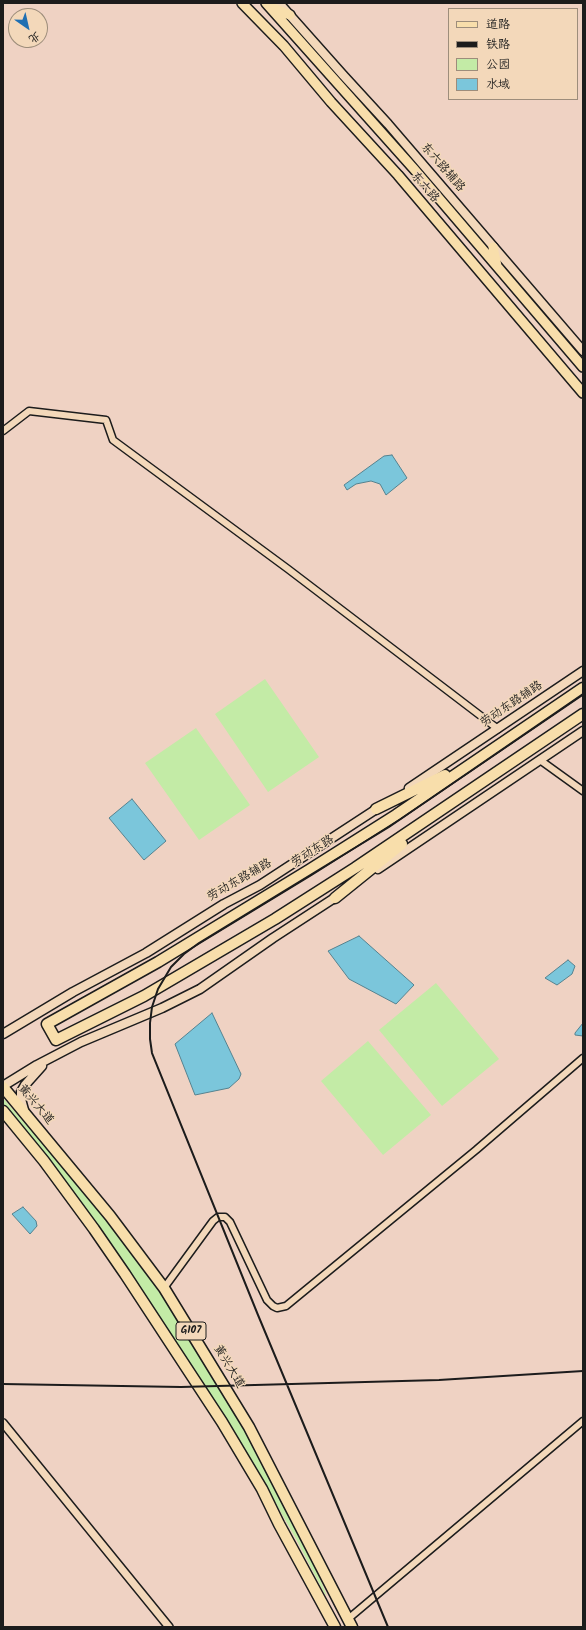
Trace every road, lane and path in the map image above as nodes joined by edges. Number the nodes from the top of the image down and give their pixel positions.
1 (242, 3) edge
2 (280, 3) edge
3 (267, 5) edge
4 (290, 15) junction
5 (493, 247) junction
6 (497, 267) junction
7 (583, 351) edge
8 (583, 367) edge
9 (583, 393) edge
10 (3, 431) edge
11 (583, 671) edge
12 (583, 688) edge
13 (583, 714) edge
14 (498, 729) junction
15 (523, 730) junction
16 (583, 731) edge
17 (540, 760) junction
18 (483, 782) junction
19 (583, 791) edge
20 (376, 809) junction
21 (335, 898) junction
22 (55, 1003) junction
23 (3, 1029) edge
24 (3, 1034) edge
25 (59, 1053) junction
26 (583, 1058) edge
27 (3, 1086) edge
28 (3, 1111) edge
29 (25, 1113) junction
30 (164, 1288) junction
31 (583, 1421) edge
32 (3, 1423) edge
33 (350, 1623) edge
34 (169, 1627) edge
35 (335, 1627) edge

1 - 9 main road, 东六路
2 - 4 main road, 东六路辅路
3 - 4 main road
3 - 6 main road, 东六路
4 - 5 main road, 东六路辅路
5 - 6 main road
5 - 7 main road, 东六路辅路
6 - 8 main road, 东六路
10 - 14 street
11 - 14 main road, 劳动东路辅路
12 - 15 highway, 劳动东路
13 - 18 highway
14 - 20 main road, 劳动东路辅路
15 - 18 highway, 劳动东路
15 - 20 highway
16 - 17 main road
17 - 19 street
17 - 21 main road
18 - 21 highway
20 - 22 main road, 劳动东路辅路
21 - 25 main road
22 - 23 main road
22 - 24 main road, 劳动东路辅路
25 - 27 main road
25 - 29 main road
26 - 30 street
27 - 29 highway, 黄兴大道 / G107
28 - 35 highway, G107
29 - 30 highway, 黄兴大道 / G107
30 - 33 highway, 黄兴大道 / G107
31 - 33 street
32 - 34 street

